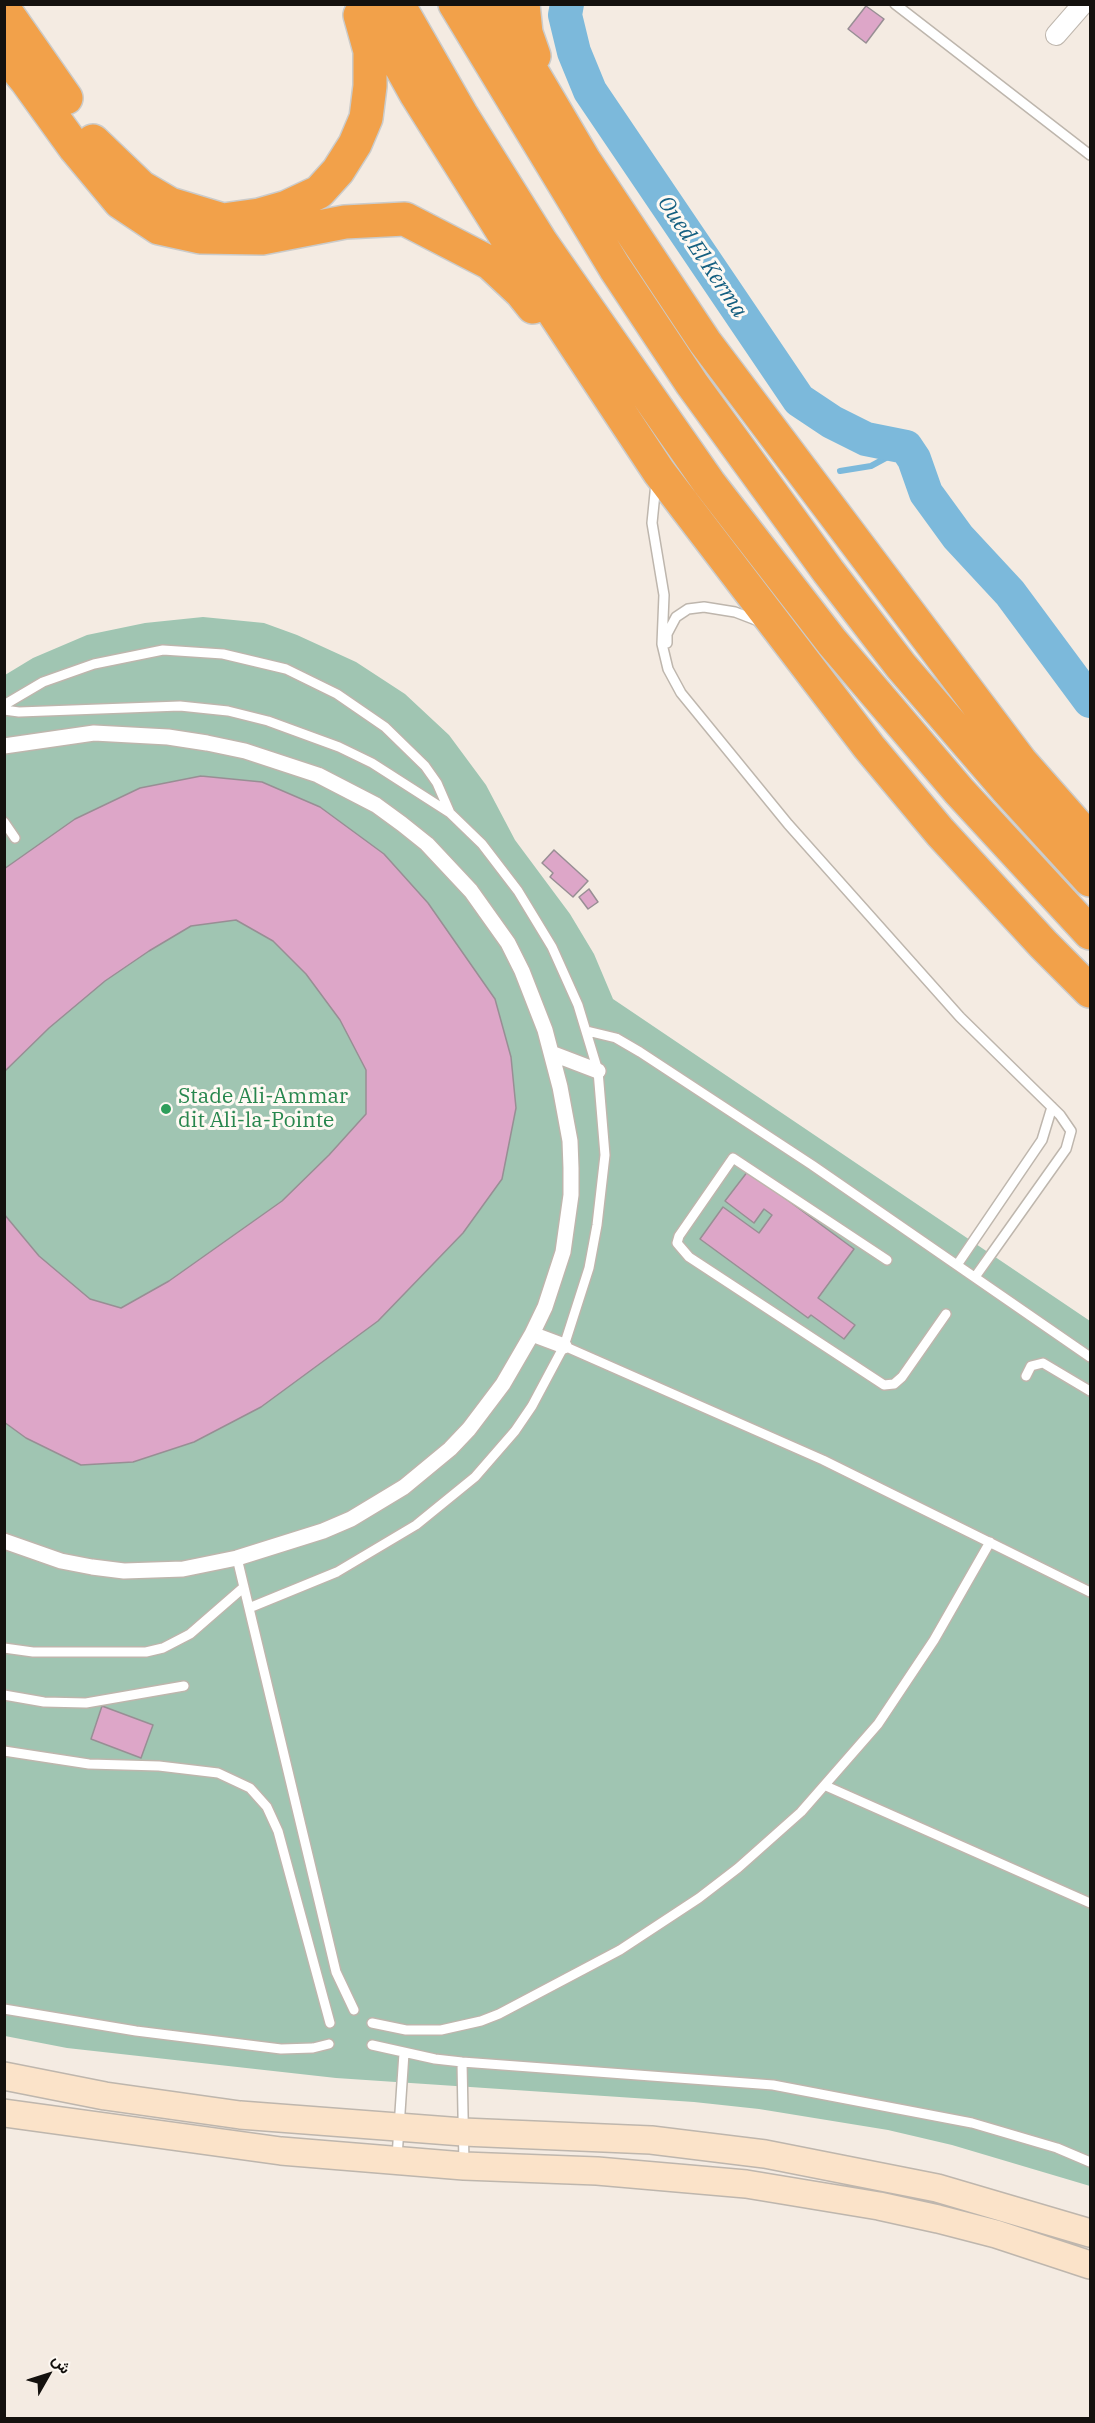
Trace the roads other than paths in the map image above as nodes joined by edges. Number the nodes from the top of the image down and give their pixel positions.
1 (356, 4) edge
2 (366, 4) edge
3 (398, 4) edge
4 (455, 4) edge
5 (492, 4) edge
6 (523, 4) edge
7 (895, 4) edge
8 (1083, 4) edge
9 (4, 9) edge
10 (1056, 35) dead end
11 (4, 54) edge
12 (1090, 155) edge
13 (584, 160) junction
14 (659, 472) junction
15 (780, 630) junction
16 (668, 669) junction
17 (4, 707) edge
18 (4, 746) edge
19 (450, 813) junction
20 (4, 822) edge
21 (15, 838) dead end
22 (1090, 840) edge
23 (1090, 880) edge
24 (1090, 933) edge
25 (1090, 991) edge
26 (587, 1031) junction
27 (551, 1053) junction
28 (598, 1071) junction
29 (1052, 1107) junction
30 (887, 1260) dead end
31 (957, 1264) junction
32 (975, 1277) junction
33 (946, 1314) dead end
34 (532, 1334) junction
35 (564, 1346) junction
36 (1090, 1357) edge
37 (1026, 1376) dead end
38 (1090, 1391) edge
39 (4, 1541) edge
40 (990, 1542) junction
41 (237, 1558) junction
42 (244, 1587) junction
43 (1090, 1592) edge
44 (249, 1608) junction
45 (4, 1648) edge
46 (184, 1686) dead end
47 (4, 1695) edge
48 (4, 1751) edge
49 (826, 1786) junction
50 (1090, 1903) edge
51 (4, 2009) edge
52 (354, 2010) dead end
53 (330, 2023) dead end
54 (372, 2023) dead end
55 (329, 2044) dead end
56 (372, 2045) dead end
57 (404, 2053) junction
58 (462, 2062) junction
59 (4, 2076) edge
60 (4, 2113) edge
61 (398, 2128) junction
62 (463, 2132) junction
63 (396, 2160) junction
64 (1090, 2162) edge
65 (464, 2166) junction
66 (1090, 2233) edge
67 (1090, 2265) edge

1 - 9 highway
2 - 14 highway
3 - 24 highway
4 - 23 highway
5 - 13 highway
6 - 13 highway
7 - 12 lane
8 - 10 street
11 - 14 highway
13 - 22 highway
14 - 15 highway
14 - 16 lane
15 - 16 lane
15 - 25 highway
16 - 29 lane
17 - 19 lane
17 - 19 lane
18 - 27 street
19 - 26 lane
20 - 21 lane
26 - 28 lane
26 - 31 lane
27 - 28 street
27 - 34 street
28 - 35 lane
29 - 31 lane
29 - 32 lane
30 - 33 lane
31 - 32 lane
32 - 36 lane
34 - 35 street
34 - 41 street
35 - 40 lane
35 - 44 lane
37 - 38 lane
39 - 41 street
40 - 43 lane
40 - 49 lane
41 - 42 lane
42 - 44 lane
42 - 45 lane
44 - 52 lane
46 - 47 lane
48 - 53 lane
49 - 50 lane
49 - 54 lane
51 - 55 lane
56 - 57 lane
57 - 58 lane
57 - 61 lane
58 - 62 lane
58 - 64 lane
59 - 61 main road
60 - 63 main road
61 - 62 main road
61 - 63 lane
62 - 65 lane
62 - 66 main road
63 - 65 main road
65 - 67 main road

